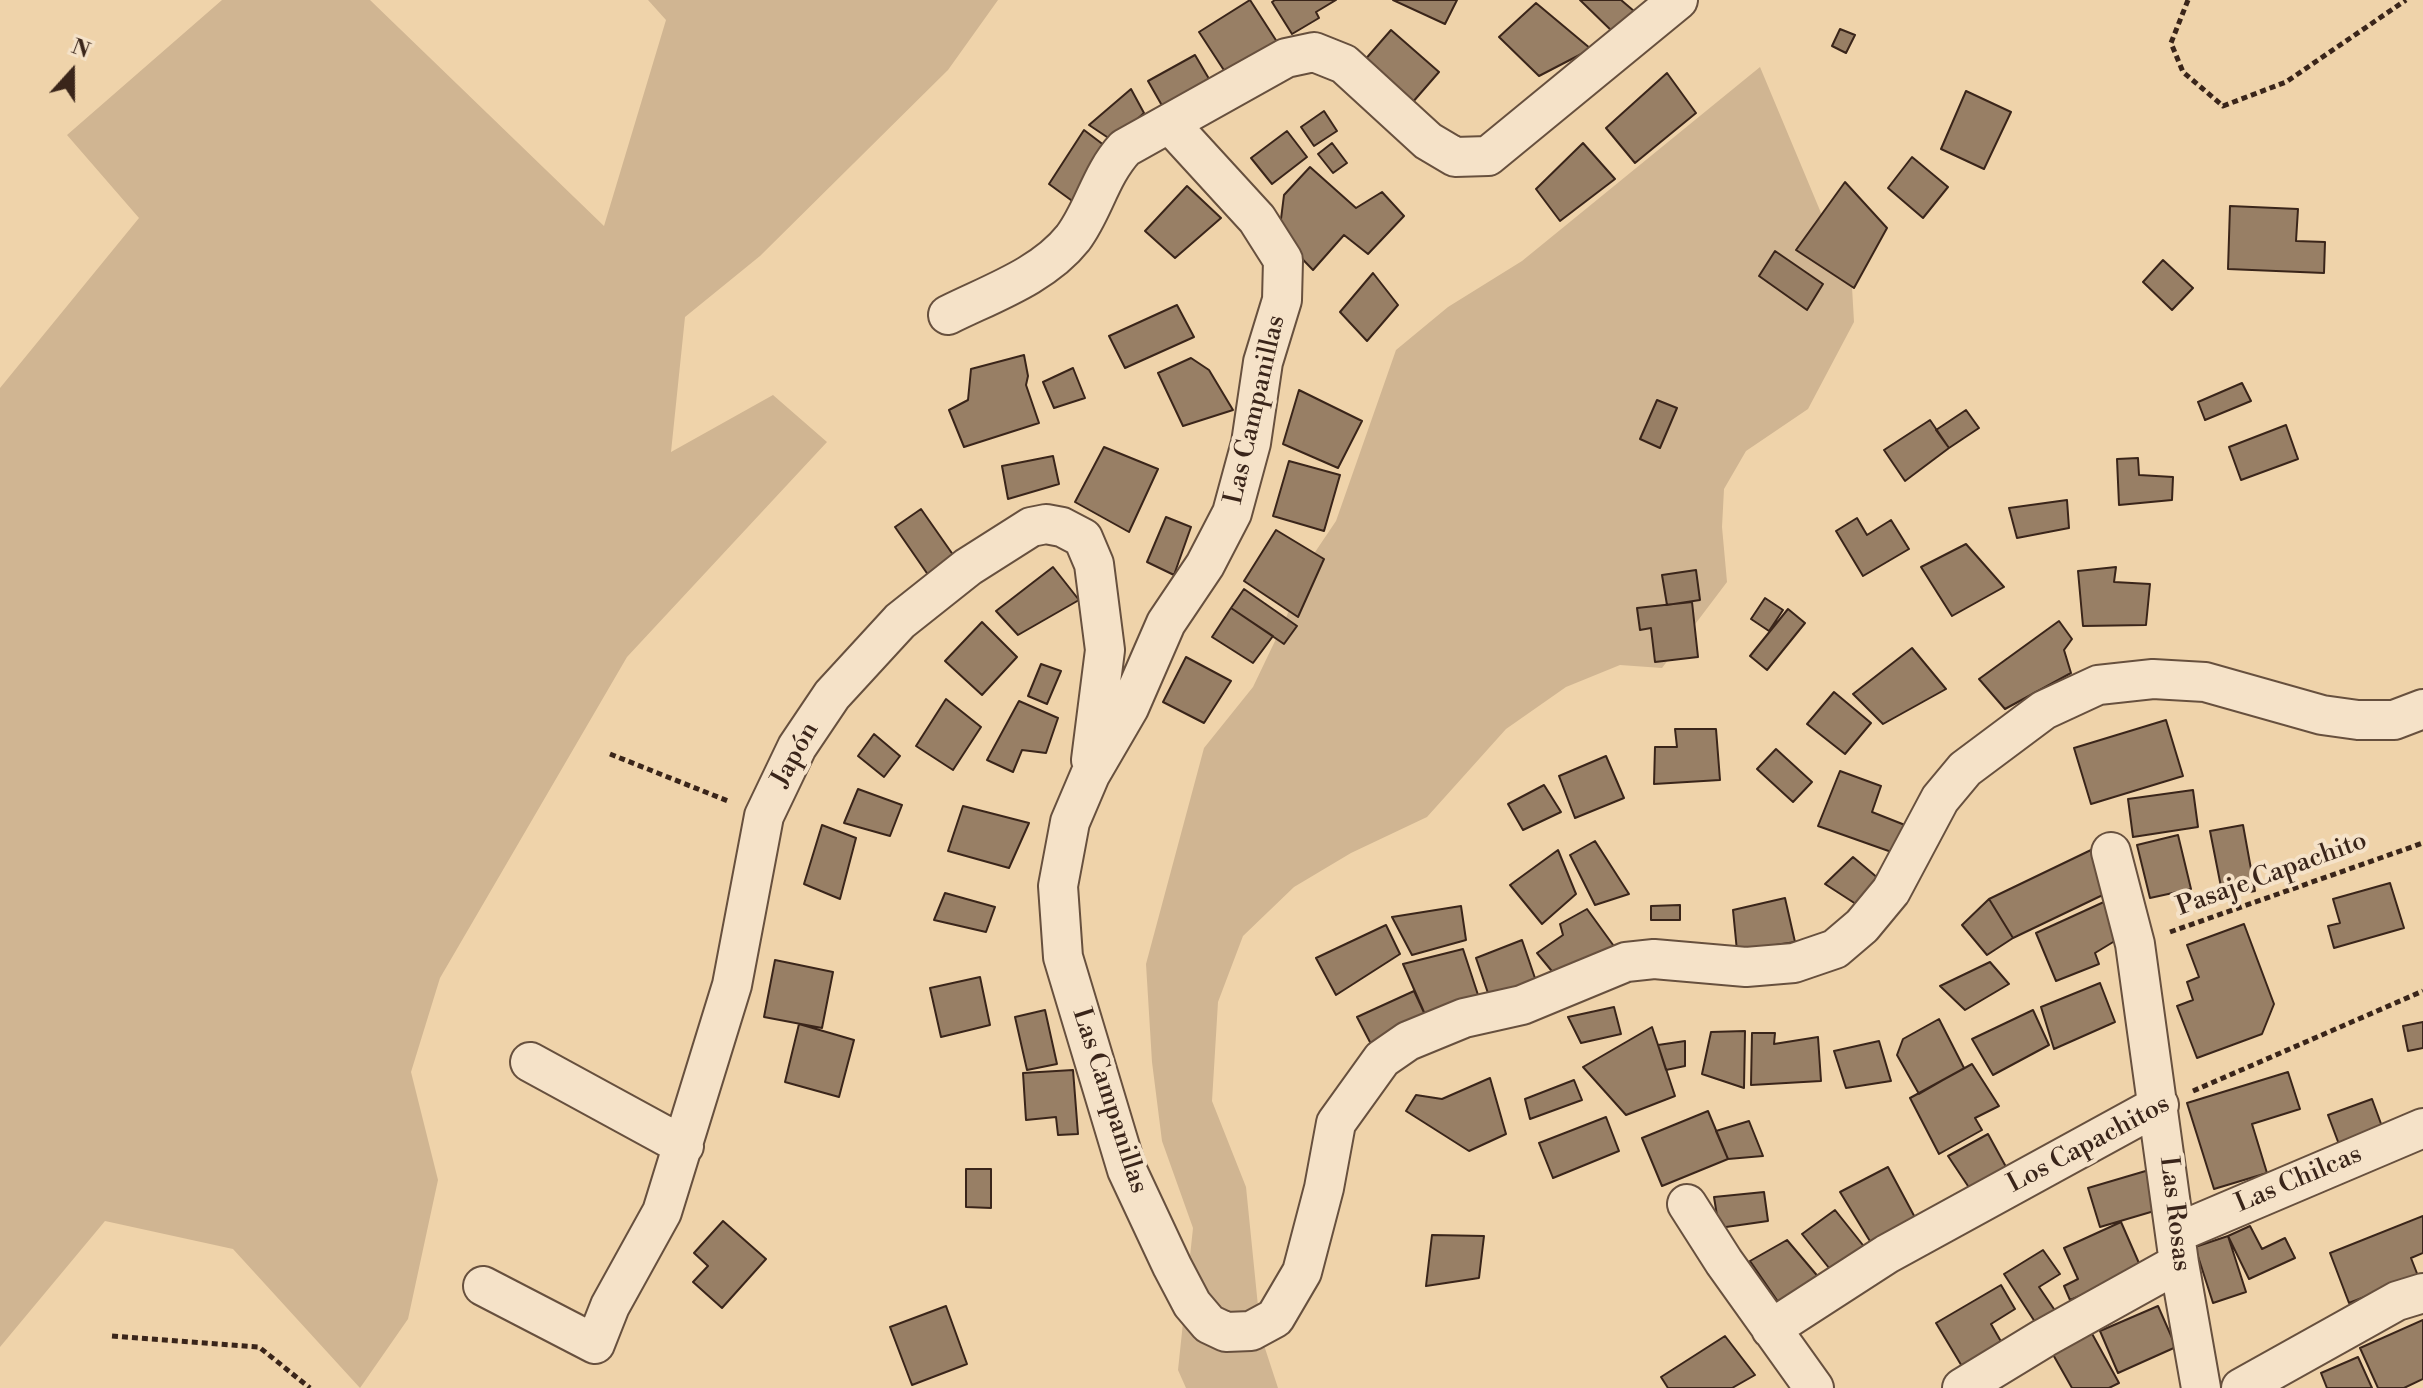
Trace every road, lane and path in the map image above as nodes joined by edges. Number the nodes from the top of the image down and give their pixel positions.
1 (1678, 0) edge
2 (2188, 0) edge
3 (2406, 0) edge
4 (1170, 124) junction
5 (948, 315) dead end
6 (2423, 709) edge
7 (610, 754) dead end
8 (1090, 775) junction
9 (764, 816) junction
10 (2423, 843) edge
11 (2111, 852) dead end
12 (2135, 944) junction
13 (2423, 991) edge
14 (530, 1062) dead end
15 (2159, 1105) junction
16 (2423, 1128) edge
17 (684, 1146) junction
18 (1687, 1204) dead end
19 (2178, 1248) junction
20 (483, 1286) dead end
21 (2423, 1293) edge
22 (1771, 1329) junction
23 (112, 1336) dead end
24 (310, 1388) edge
25 (1814, 1388) edge
26 (1962, 1388) edge
27 (2201, 1388) edge
28 (2241, 1388) edge

1 - 4 street
2 - 3 path
4 - 5 street
4 - 8 street, Las Campanillas
6 - 8 street, Las Campanillas
7 - 9 path
8 - 9 street, Japón
9 - 17 street, Japón
10 - 12 path, Pasaje Capachito
11 - 12 street, Las Rosas
12 - 15 street, Las Rosas
13 - 15 path, Los Capachitos
14 - 17 street
15 - 19 street, Las Rosas
15 - 22 street, Los Capachitos
16 - 19 street, Las Chilcas
17 - 20 street, Japón
18 - 22 street
19 - 26 street, Las Chilcas
19 - 27 street, Las Rosas
21 - 28 street
22 - 25 street
23 - 24 path

